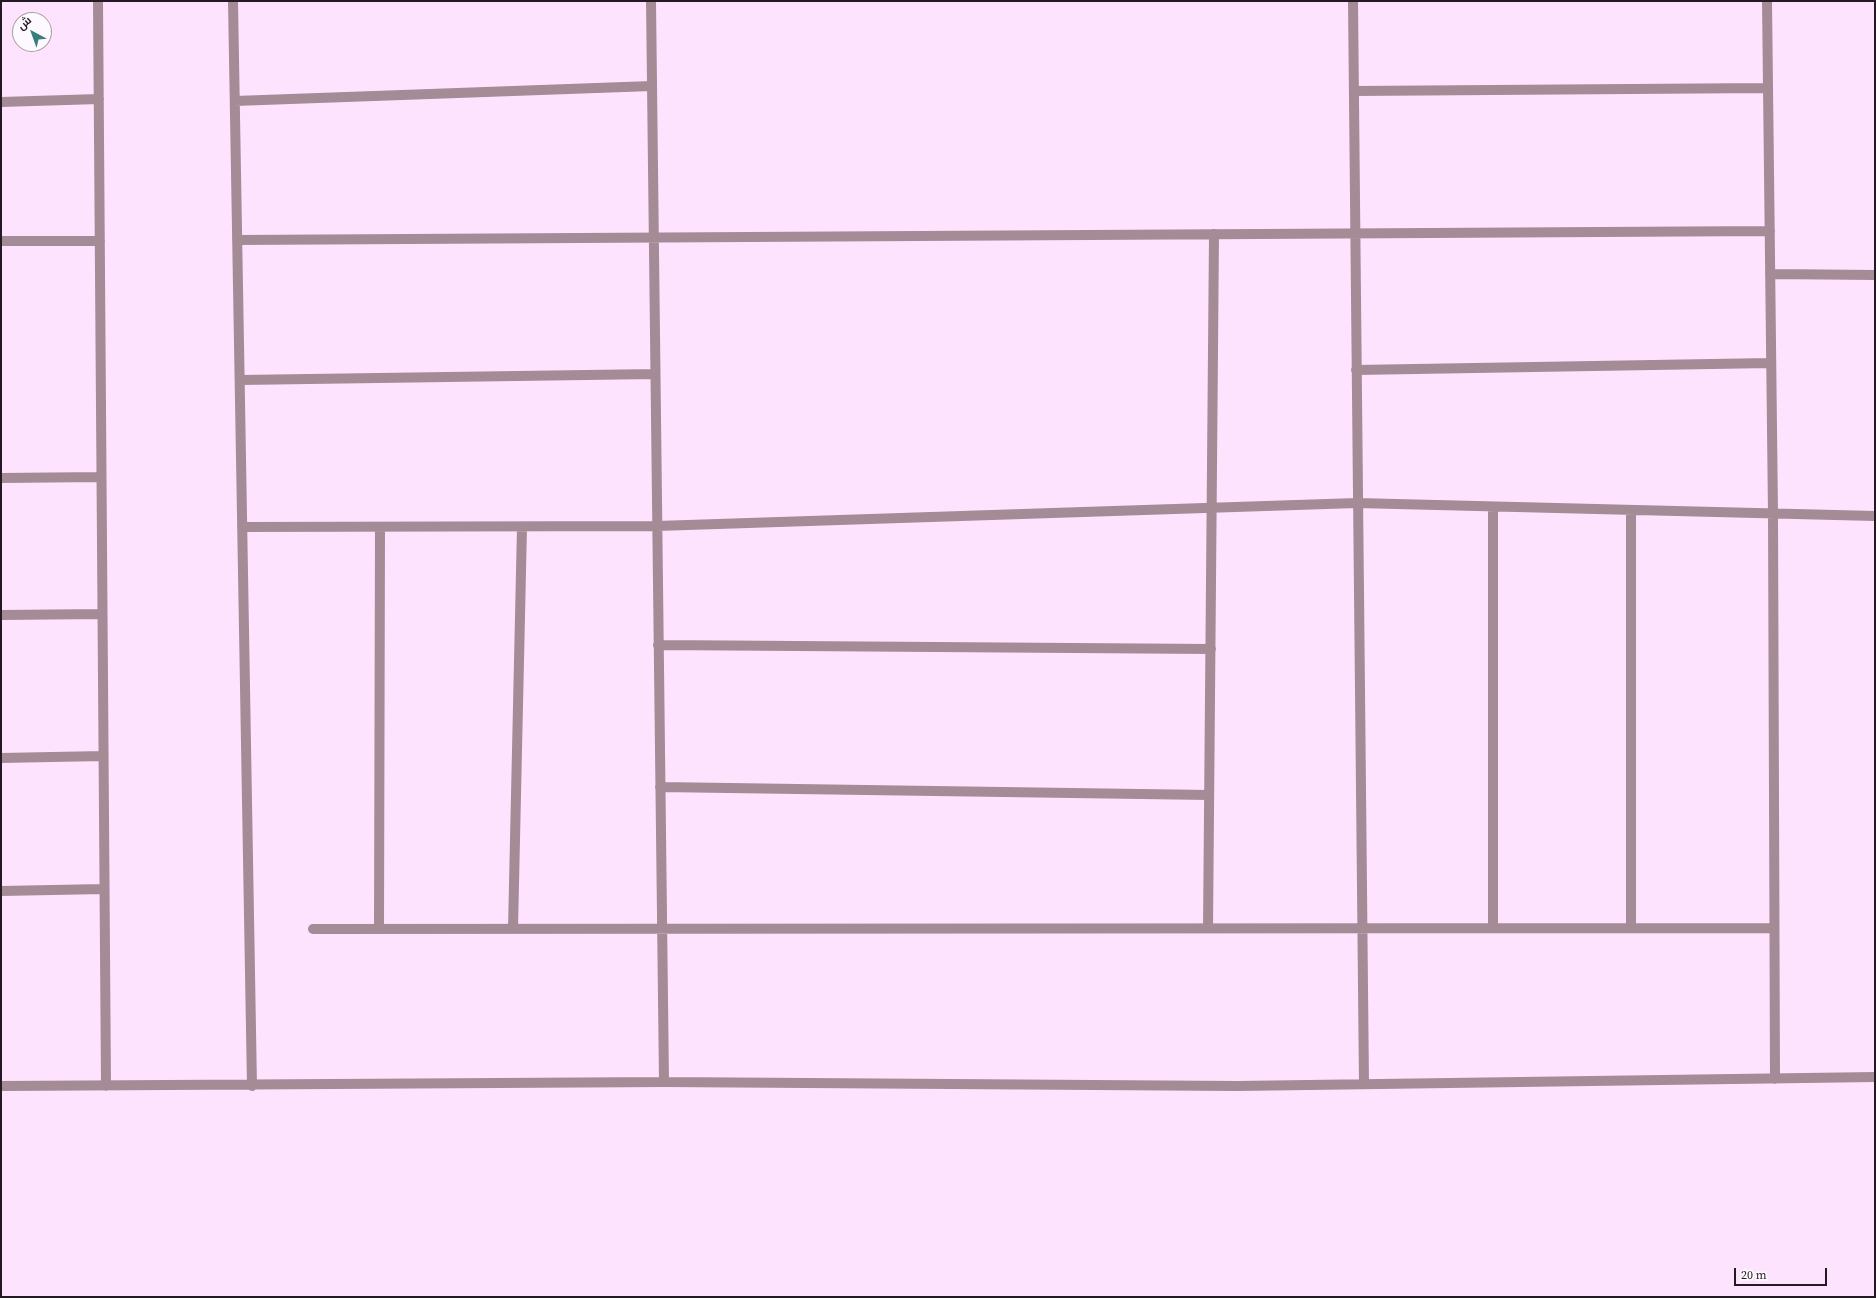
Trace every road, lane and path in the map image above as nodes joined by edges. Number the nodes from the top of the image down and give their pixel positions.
1 (98, 1) edge
2 (233, 1) edge
3 (651, 1) edge
4 (1353, 1) edge
5 (1767, 1) edge
6 (652, 86) junction
7 (1768, 88) junction
8 (1354, 91) junction
9 (99, 99) junction
10 (235, 101) junction
11 (1, 102) edge
12 (1770, 231) junction
13 (1214, 234) junction
14 (1355, 234) junction
15 (654, 238) junction
16 (100, 240) junction
17 (237, 240) junction
18 (1, 242) edge
19 (1770, 274) junction
20 (1875, 274) edge
21 (1771, 363) junction
22 (1356, 370) junction
23 (655, 374) junction
24 (240, 380) junction
25 (101, 477) junction
26 (1, 478) edge
27 (1357, 503) junction
28 (1493, 507) junction
29 (1211, 508) junction
30 (1631, 510) junction
31 (1773, 514) junction
32 (1875, 516) edge
33 (657, 526) junction
34 (380, 527) junction
35 (522, 527) junction
36 (242, 528) junction
37 (102, 614) junction
38 (1, 615) edge
39 (658, 645) junction
40 (1211, 649) junction
41 (104, 756) junction
42 (1, 758) edge
43 (660, 787) junction
44 (1209, 795) junction
45 (104, 889) junction
46 (1, 891) edge
47 (662, 928) junction
48 (1208, 928) junction
49 (1363, 928) junction
50 (1493, 928) junction
51 (1631, 928) junction
52 (1774, 928) junction
53 (379, 929) junction
54 (513, 929) junction
55 (313, 930) dead end
56 (1875, 1077) edge
57 (1775, 1079) junction
58 (664, 1082) junction
59 (1364, 1084) junction
60 (1, 1086) edge
61 (106, 1086) junction
62 (252, 1086) junction

1 - 9 street
2 - 10 street
3 - 6 street
4 - 8 street
5 - 7 street
6 - 10 street
6 - 15 street
7 - 8 street
7 - 12 street
8 - 14 street
9 - 11 street
9 - 16 street
10 - 17 street
12 - 14 street
12 - 19 street
13 - 14 street
13 - 15 street
13 - 29 street
14 - 22 street
15 - 17 street
15 - 23 street
16 - 18 street
16 - 25 street
17 - 24 street
19 - 20 street
19 - 21 street
21 - 22 street
21 - 31 street
22 - 27 street
23 - 24 street
23 - 33 street
24 - 36 street
25 - 26 street
25 - 37 street
27 - 28 street
27 - 29 street
27 - 49 street
28 - 30 street
28 - 50 street
29 - 33 street
29 - 40 street
30 - 31 street
30 - 51 street
31 - 32 street
31 - 52 street
33 - 35 street
33 - 39 street
34 - 35 street
34 - 36 street
34 - 53 street
35 - 54 street
36 - 62 street
37 - 38 street
37 - 41 street
39 - 40 street
39 - 43 street
40 - 44 street
41 - 42 street
41 - 45 street
43 - 44 street
43 - 47 street
44 - 48 street
45 - 46 street
45 - 61 street
47 - 48 street
47 - 54 street
47 - 58 street
48 - 49 street
49 - 50 street
49 - 59 street
50 - 51 street
51 - 52 street
52 - 57 street
53 - 54 street
53 - 55 street
56 - 57 street
57 - 59 street
58 - 59 street
58 - 62 street
60 - 61 street
61 - 62 street

